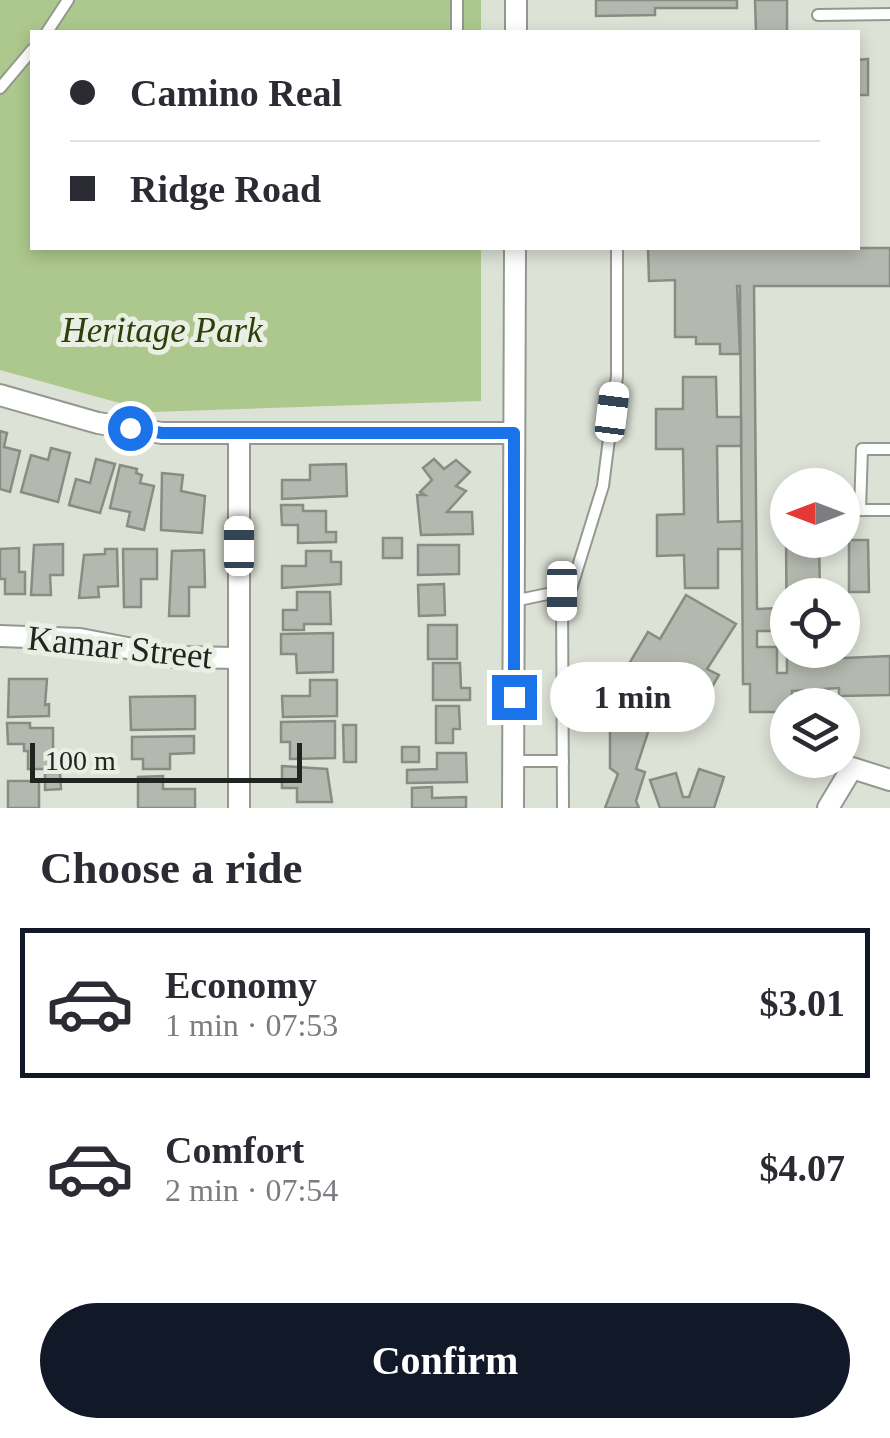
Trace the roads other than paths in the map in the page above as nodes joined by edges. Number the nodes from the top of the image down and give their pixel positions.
1 (68, 0) edge
2 (457, 0) edge
3 (516, 0) edge
4 (890, 14) edge
5 (818, 16) dead end
6 (48, 30) edge
7 (457, 30) edge
8 (516, 30) edge
9 (30, 52) edge
10 (0, 88) edge
11 (515, 250) edge
12 (618, 250) edge
13 (0, 395) edge
14 (514, 433) junction
15 (238, 434) junction
16 (890, 449) edge
17 (890, 510) edge
18 (562, 591) junction
19 (514, 601) junction
20 (0, 636) edge
21 (240, 658) junction
22 (513, 761) junction
23 (563, 761) junction
24 (890, 780) edge
25 (239, 808) edge
26 (513, 808) edge
27 (563, 808) edge
28 (828, 808) edge

1 - 6 lane
2 - 7 lane
3 - 8 street
4 - 5 lane
9 - 10 lane
11 - 14 street
12 - 18 lane
13 - 15 street
14 - 15 street
14 - 19 street
15 - 21 street
16 - 17 lane
18 - 19 lane
18 - 23 lane
19 - 22 street
20 - 21 street, Kamar Street
21 - 25 street
22 - 23 lane
22 - 26 street
23 - 27 lane
24 - 28 street

